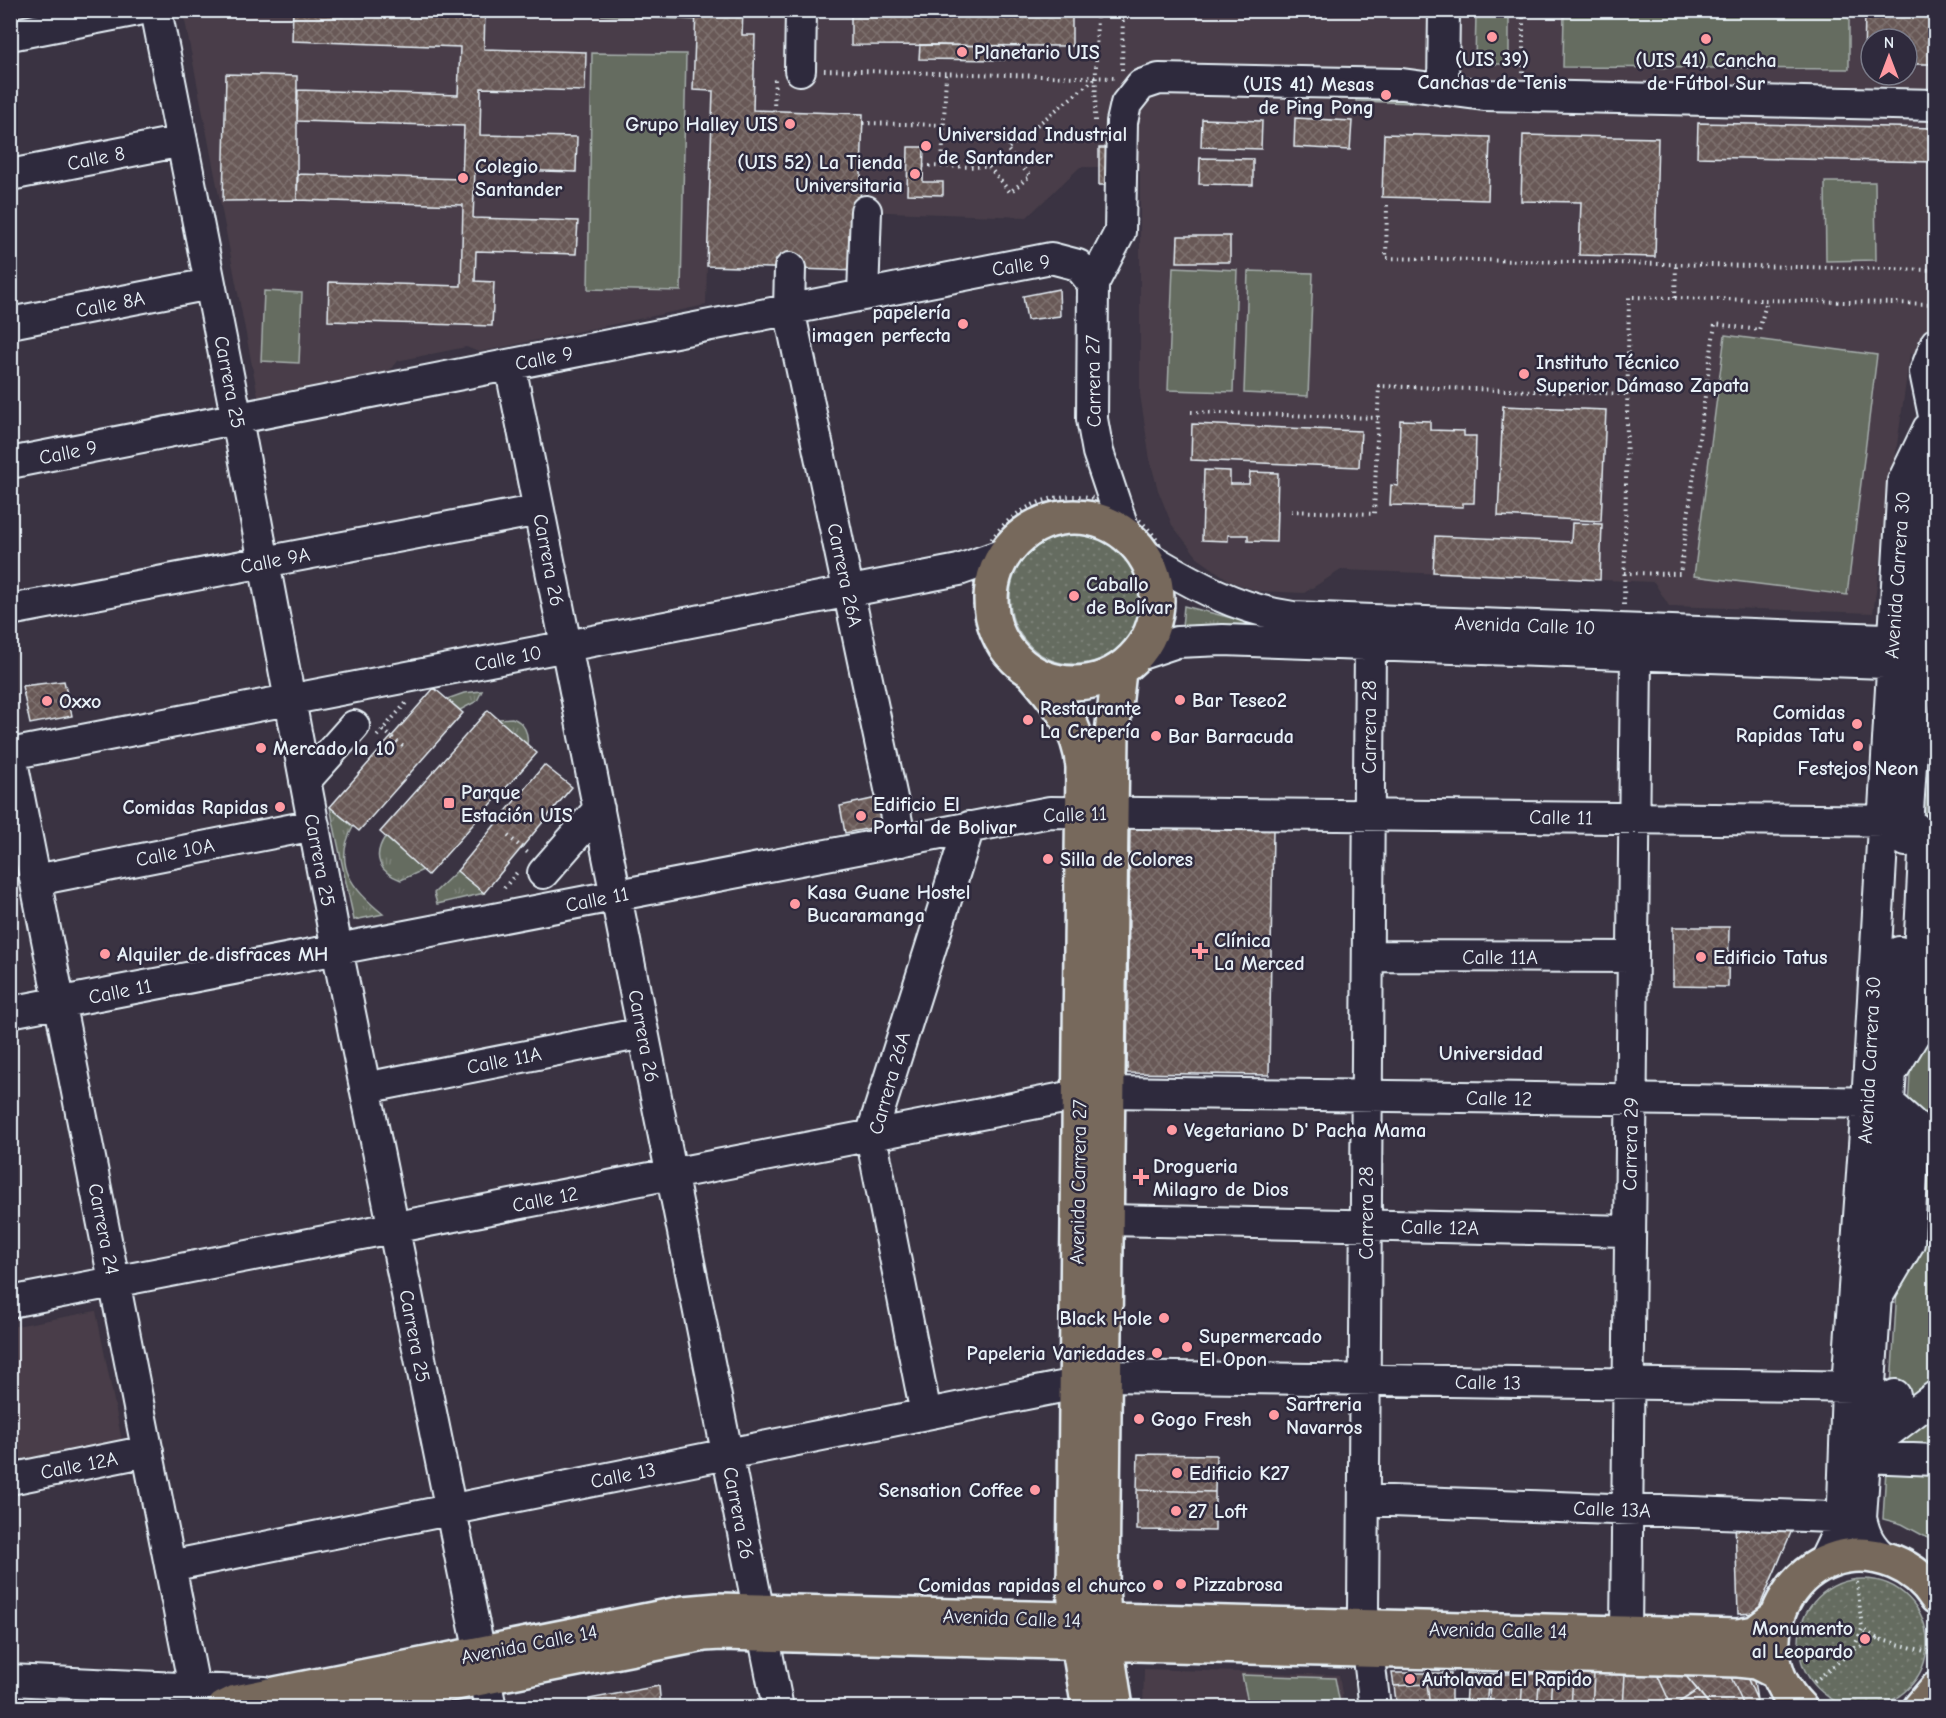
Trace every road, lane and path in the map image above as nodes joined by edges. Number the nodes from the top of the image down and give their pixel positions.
1 (138, 10) edge
2 (156, 10) edge
3 (801, 10) edge
4 (1444, 10) edge
5 (1524, 10) edge
6 (10, 35) edge
7 (800, 70) junction
8 (945, 74) junction
9 (1096, 78) junction
10 (1523, 78) dead end
11 (1159, 79) junction
12 (1443, 90) junction
13 (1935, 105) edge
14 (774, 111) dead end
15 (863, 123) dead end
16 (944, 125) junction
17 (182, 141) junction
18 (923, 166) dead end
19 (942, 166) junction
20 (10, 175) edge
21 (1388, 205) dead end
22 (866, 212) dead end
23 (1676, 265) junction
24 (790, 268) dead end
25 (1935, 270) edge
26 (1085, 274) junction
27 (210, 284) junction
28 (863, 295) junction
29 (1675, 298) junction
30 (1767, 300) junction
31 (1935, 304) edge
32 (789, 309) junction
33 (10, 323) edge
34 (1935, 343) edge
35 (497, 368) junction
36 (1627, 394) junction
37 (1191, 412) dead end
38 (1935, 415) edge
39 (1378, 418) junction
40 (237, 420) junction
41 (10, 463) edge
42 (1923, 483) edge
43 (539, 510) junction
44 (1290, 511) dead end
45 (1931, 526) edge
46 (1139, 541) junction
47 (992, 558) junction
48 (264, 562) junction
49 (1624, 573) junction
50 (848, 592) junction
51 (1929, 592) edge
52 (10, 610) edge
53 (1624, 613) dead end
54 (1370, 645) junction
55 (566, 647) junction
56 (1911, 653) edge
57 (1635, 655) junction
58 (1134, 665) junction
59 (1041, 683) junction
60 (290, 700) junction
61 (369, 728) joint
62 (406, 749) dead end
63 (11, 753) edge
64 (305, 781) junction
65 (598, 809) junction
66 (1097, 812) junction
67 (1369, 815) junction
68 (1634, 818) junction
69 (1895, 820) junction
70 (314, 825) junction
71 (969, 827) junction
72 (508, 836) dead end
73 (901, 840) junction
74 (25, 864) edge
75 (537, 864) joint
76 (616, 895) junction
77 (337, 948) junction
78 (1368, 956) junction
79 (1633, 957) junction
80 (60, 1002) junction
81 (10, 1012) edge
82 (643, 1033) junction
83 (365, 1088) junction
84 (1094, 1094) junction
85 (1367, 1096) junction
86 (1631, 1099) junction
87 (1878, 1103) junction
88 (871, 1136) junction
89 (671, 1174) junction
90 (1107, 1220) junction
91 (1366, 1226) junction
92 (393, 1228) junction
93 (1630, 1232) junction
94 (114, 1282) junction
95 (10, 1302) edge
96 (1090, 1380) junction
97 (1365, 1380) junction
98 (1628, 1384) junction
99 (1871, 1390) junction
100 (1935, 1396) edge
101 (926, 1414) junction
102 (148, 1451) junction
103 (1866, 1453) junction
104 (728, 1454) junction
105 (1935, 1460) edge
106 (10, 1479) edge
107 (1364, 1500) junction
108 (450, 1510) junction
109 (1627, 1510) junction
110 (1851, 1518) junction
111 (1869, 1557) junction
112 (1823, 1563) junction
113 (170, 1566) junction
114 (1935, 1597) edge
115 (1776, 1617) junction
116 (761, 1622) junction
117 (1862, 1629) junction
118 (1091, 1631) junction
119 (1626, 1633) junction
120 (1366, 1639) junction
121 (1878, 1639) junction
122 (1852, 1650) junction
123 (1935, 1654) edge
124 (1776, 1672) junction
125 (485, 1679) edge
126 (10, 1680) edge
127 (1935, 1689) edge
128 (196, 1698) edge
129 (252, 1700) edge
130 (1796, 1704) edge
131 (330, 1707) edge
132 (777, 1707) edge
133 (1089, 1707) edge
134 (1116, 1707) edge
135 (1375, 1707) edge
136 (1920, 1707) edge

1 - 6 street
2 - 17 street, Carrera 25
3 - 7 street
4 - 12 street
5 - 10 path
7 - 8 path
7 - 14 path
8 - 9 path
8 - 16 path
9 - 11 path
9 - 19 path
11 - 12 street
11 - 26 street
12 - 13 street
15 - 16 path
16 - 19 path
17 - 20 street, Calle 8
17 - 27 street, Carrera 25
18 - 19 path
21 - 23 path
22 - 28 street
23 - 25 path
23 - 29 path
24 - 32 street, Carrera 26A
26 - 28 street, Calle 9
26 - 46 street, Carrera 27
27 - 33 street, Calle 8A
27 - 40 street, Carrera 25
28 - 32 street, Calle 9
29 - 30 path
29 - 36 path
30 - 31 path
30 - 49 path
32 - 35 street, Calle 9
32 - 50 street, Carrera 26A
34 - 38 street, Avenida Carrera 30
35 - 40 street, Calle 9
35 - 43 street, Carrera 26
36 - 39 path
36 - 49 path
37 - 39 path
38 - 42 street, Avenida Carrera 30
39 - 44 path
40 - 41 street, Calle 9
40 - 48 street, Carrera 25
42 - 45 street, Avenida Carrera 30
42 - 56 street, Avenida Carrera 30
43 - 48 street, Calle 9A
43 - 55 street, Carrera 26
45 - 51 street, Avenida Carrera 30
46 - 46 path
46 - 47 main road
46 - 47 path
46 - 56 street, Avenida Calle 10
46 - 58 main road
46 - 58 path
47 - 50 street, Calle 10
47 - 59 main road
47 - 59 path
48 - 52 street, Calle 9A
48 - 60 street, Carrera 25
49 - 53 path
50 - 55 street, Calle 10
50 - 73 street, Carrera 26A
51 - 56 street, Avenida Carrera 30
54 - 57 street, Avenida Calle 10
54 - 58 street, Avenida Calle 10
54 - 67 street, Carrera 28
55 - 60 street, Calle 10
55 - 65 street, Carrera 26
56 - 57 street, Avenida Calle 10
56 - 69 street, Avenida Carrera 30
56 - 69 street, Avenida Carrera 30
57 - 68 street, Carrera 29
58 - 58 path
58 - 59 main road
58 - 59 path
58 - 66 main road, Avenida Carrera 27
59 - 66 main road, Avenida Carrera 27
60 - 63 street, Calle 10
60 - 64 street, Carrera 25
61 - 62 path
61 - 64 street
63 - 74 street, Carrera 24
64 - 70 street, Carrera 25
65 - 75 street
65 - 76 street, Carrera 26
66 - 67 street, Calle 11
66 - 71 street, Calle 11
66 - 84 main road, Avenida Carrera 27
67 - 68 street, Calle 11
67 - 78 street, Carrera 28
68 - 69 street, Calle 11
68 - 79 street, Carrera 29
69 - 87 street, Avenida Carrera 30
69 - 87 street, Avenida Carrera 30
70 - 74 street, Calle 10A
70 - 77 street, Carrera 25
71 - 73 street, Calle 11
71 - 88 street, Carrera 26A
72 - 75 path
73 - 76 street, Calle 11
74 - 80 street, Carrera 24
76 - 77 street, Calle 11
76 - 82 street, Carrera 26
77 - 80 street, Calle 11
77 - 83 street, Carrera 25
78 - 79 street, Calle 11A
78 - 85 street, Carrera 28
79 - 86 street, Carrera 29
80 - 81 street, Calle 11
80 - 94 street, Carrera 24
82 - 83 street, Calle 11A
82 - 89 street, Carrera 26
83 - 92 street, Carrera 25
84 - 85 street, Calle 12
84 - 88 street, Calle 12
84 - 90 main road, Avenida Carrera 27
84 - 96 main road, Avenida Carrera 27
85 - 86 street, Calle 12
85 - 91 street, Carrera 28
86 - 87 street, Calle 12
86 - 93 street, Carrera 29
87 - 99 street, Avenida Carrera 30
87 - 99 street, Avenida Carrera 30
88 - 89 street, Calle 12
88 - 101 street, Carrera 26A
89 - 92 street, Calle 12
89 - 104 street, Carrera 26
90 - 91 street, Calle 12A
90 - 96 main road, Avenida Carrera 27
91 - 93 street, Calle 12A
91 - 97 street, Carrera 28
92 - 94 street, Calle 12
92 - 108 street, Carrera 25
93 - 98 street, Carrera 29
94 - 95 street, Calle 12
94 - 102 street, Carrera 24
96 - 97 street, Calle 13
96 - 101 street, Calle 13
96 - 118 main road, Avenida Carrera 27
97 - 98 street, Calle 13
97 - 107 street, Carrera 28
98 - 99 street, Calle 13
98 - 109 street, Carrera 29
99 - 103 street, Avenida Carrera 30
99 - 110 street, Avenida Carrera 30
100 - 103 street
101 - 104 street, Calle 13
102 - 106 street, Calle 12A
102 - 113 street, Carrera 24
103 - 105 street
103 - 110 street, Avenida Carrera 30
104 - 108 street, Calle 13
104 - 116 street, Carrera 26
107 - 109 street, Calle 13A
107 - 120 street, Carrera 28
108 - 113 street, Calle 13
108 - 125 street, Carrera 25
109 - 110 street, Calle 13A
109 - 119 street, Carrera 29
110 - 111 street, Avenida Carrera 30
110 - 112 street, Avenida Carrera 30
111 - 112 main road
111 - 114 main road
111 - 117 path
112 - 115 main road
113 - 128 street, Carrera 24
115 - 119 main road, Avenida Calle 14
115 - 124 main road
116 - 118 main road, Avenida Calle 14
116 - 125 main road, Avenida Calle 14
116 - 132 street, Carrera 26
117 - 121 path
117 - 122 path
118 - 120 main road, Avenida Calle 14
118 - 133 main road, Avenida Carrera 27
118 - 134 main road, Avenida Carrera 27
119 - 120 main road, Avenida Calle 14
120 - 124 main road, Avenida Calle 14
120 - 135 street, Carrera 28
121 - 122 path
121 - 123 path
122 - 130 path
124 - 130 main road
125 - 129 main road, Avenida Calle 14
125 - 131 main road, Avenida Calle 14
126 - 128 street
127 - 136 main road
128 - 129 street

